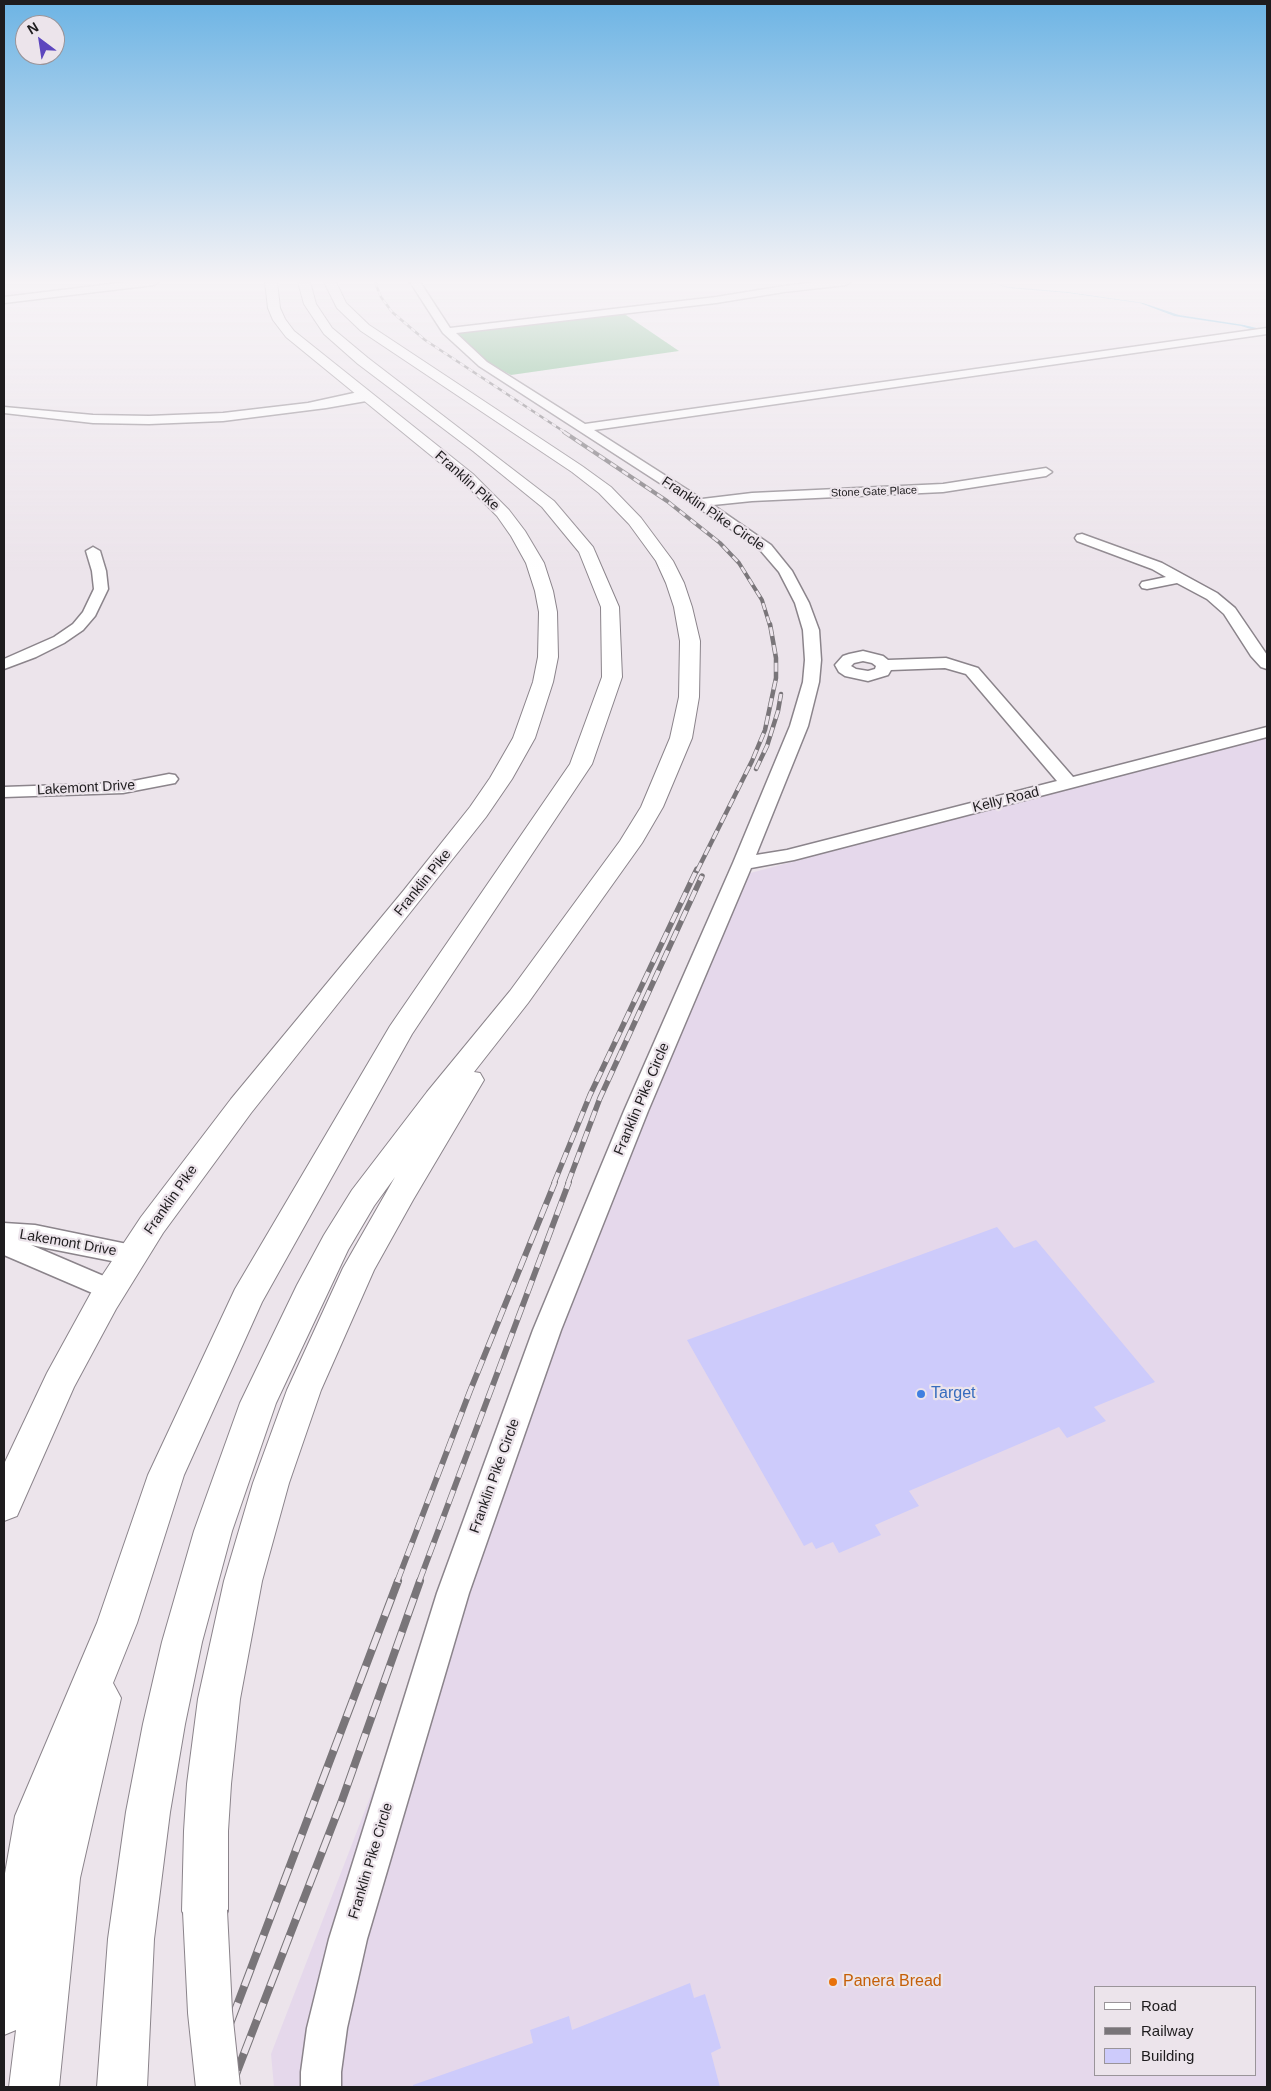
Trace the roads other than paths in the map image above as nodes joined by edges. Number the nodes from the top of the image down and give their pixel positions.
1 (344, 380) edge
2 (387, 380) edge
3 (442, 380) edge
4 (507, 380) edge
5 (927, 380) edge
6 (365, 396) junction
7 (4, 410) edge
8 (583, 428) junction
9 (1046, 472) dead end
10 (700, 503) junction
11 (1082, 538) dead end
12 (92, 550) dead end
13 (1180, 578) junction
14 (1147, 585) dead end
15 (4, 664) edge
16 (1267, 664) edge
17 (884, 665) dead end
18 (1267, 732) edge
19 (168, 779) dead end
20 (1069, 784) junction
21 (4, 792) edge
22 (743, 863) junction
23 (519, 997) junction
24 (4, 1233) edge
25 (4, 1244) edge
26 (132, 1255) junction
27 (111, 1290) junction
28 (4, 1504) edge
29 (117, 1623) junction
30 (4, 2011) edge
31 (34, 2087) edge
32 (122, 2087) edge
33 (218, 2087) edge
34 (321, 2087) edge

1 - 6 main road, Franklin Pike
2 - 29 main road
3 - 23 main road
4 - 8 street, Franklin Pike Circle
5 - 8 street
6 - 7 street
6 - 26 main road, Franklin Pike
8 - 10 street, Franklin Pike Circle
9 - 10 street, Stone Gate Place
10 - 22 street, Franklin Pike Circle
11 - 13 street
12 - 15 street
13 - 14 street
13 - 16 street
17 - 20 street
18 - 20 street, Kelly Road
19 - 21 street, Lakemont Drive
20 - 22 street, Kelly Road
22 - 34 street, Franklin Pike Circle
23 - 32 main road
23 - 33 main road, bridge
24 - 26 street, Lakemont Drive
25 - 27 street, Lakemont Drive
26 - 27 main road, Franklin Pike
27 - 28 main road, Franklin Pike
29 - 30 main road
29 - 31 main road

